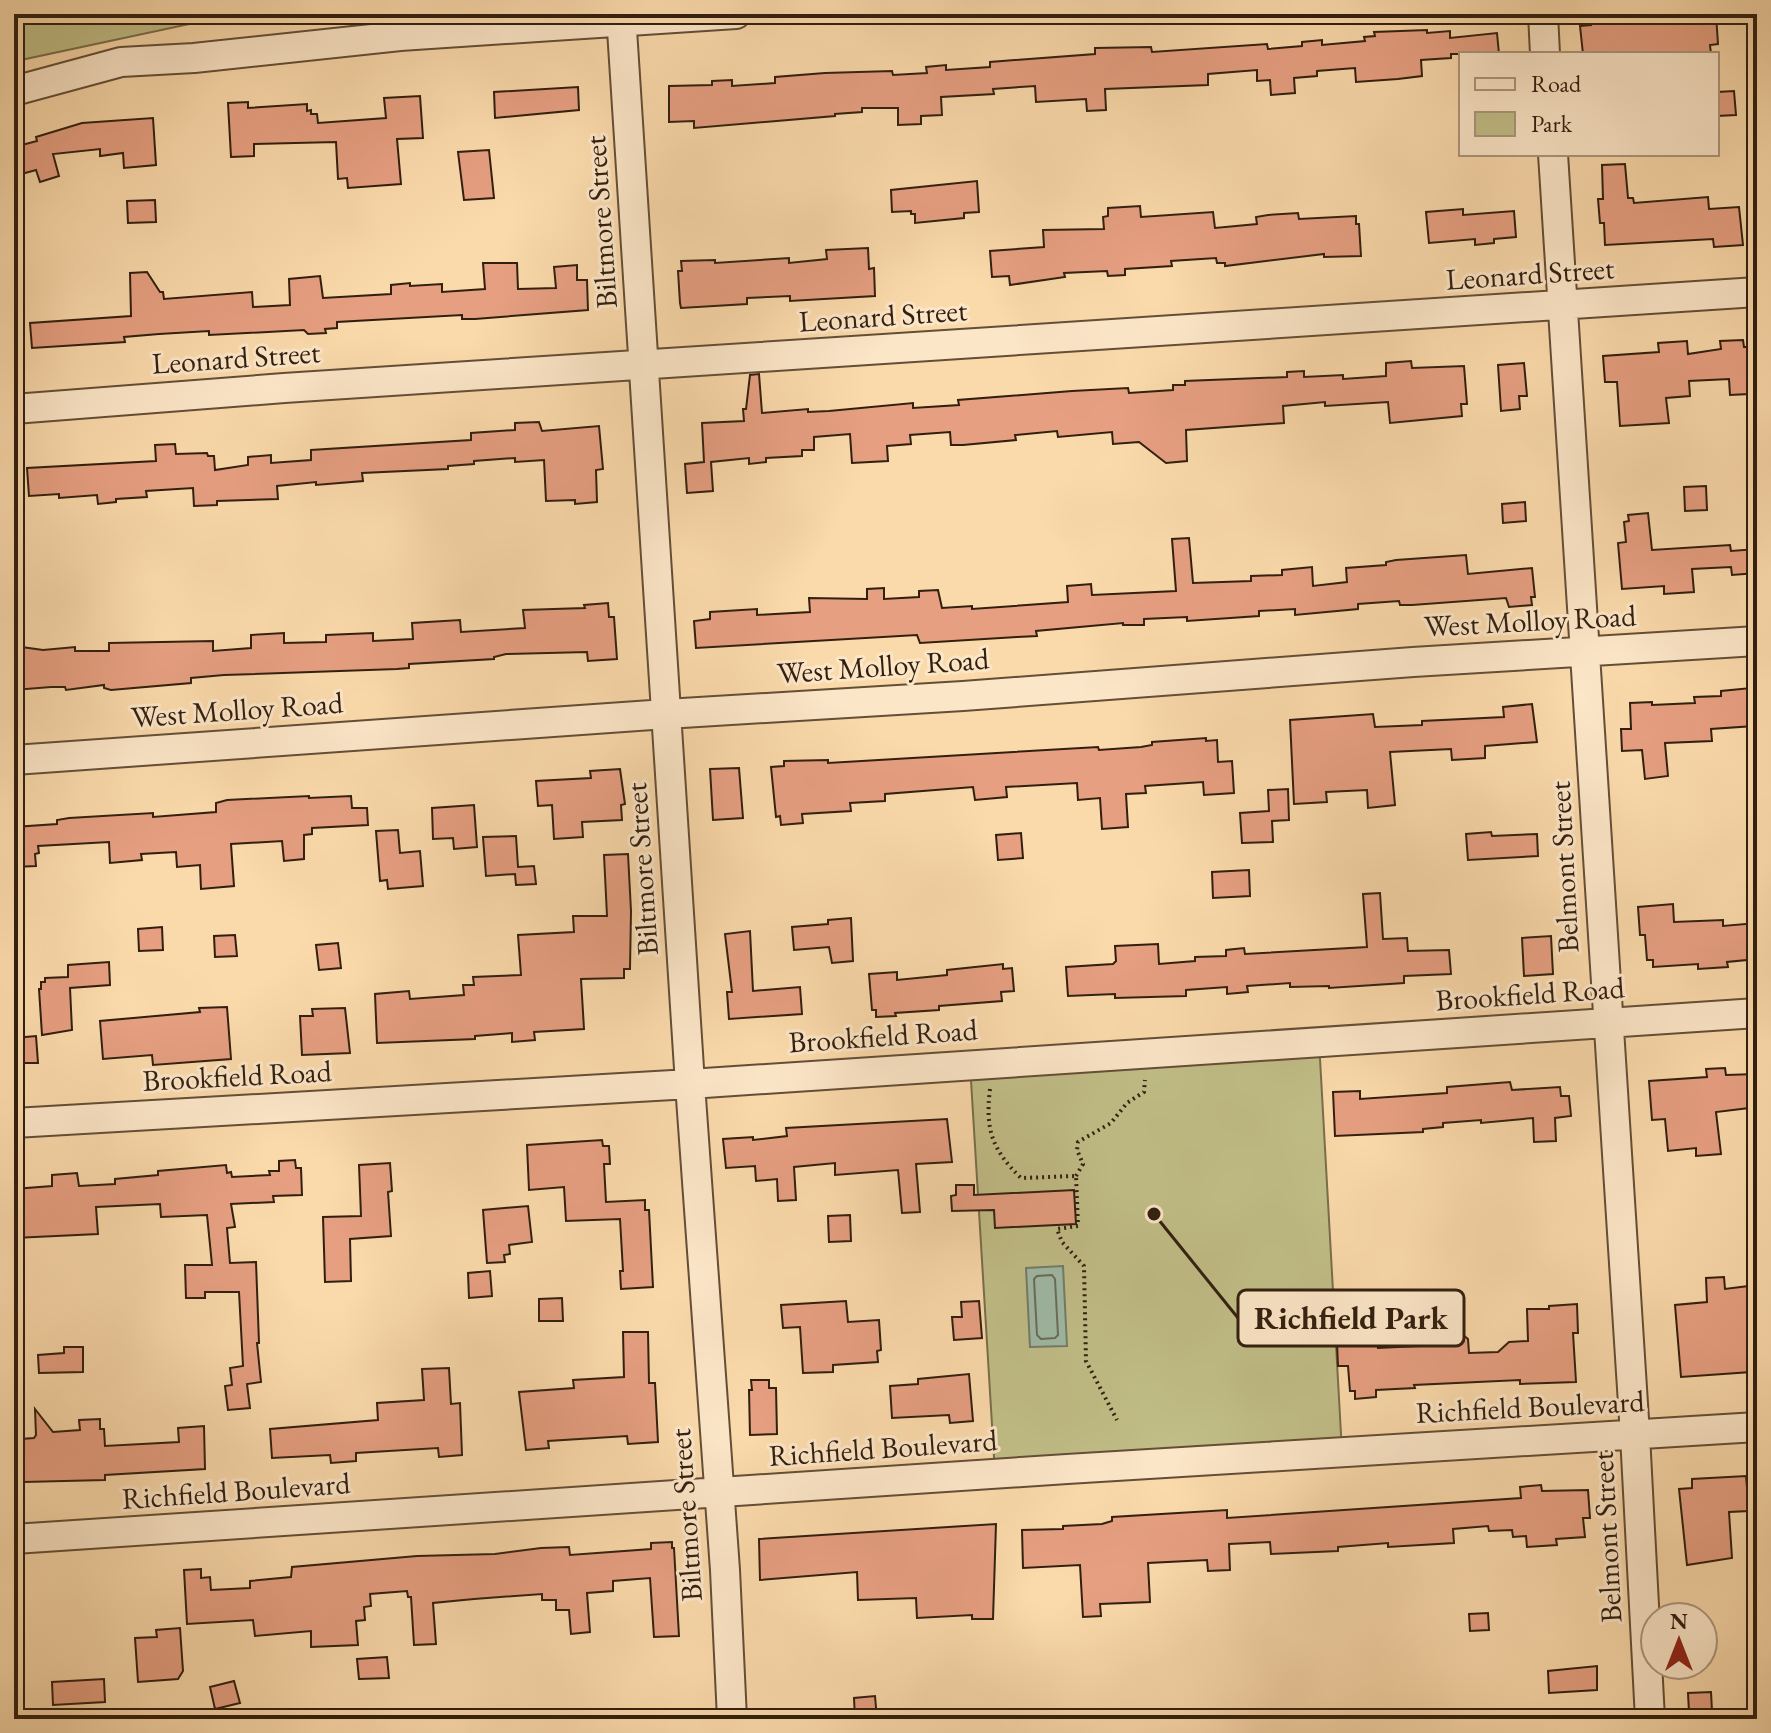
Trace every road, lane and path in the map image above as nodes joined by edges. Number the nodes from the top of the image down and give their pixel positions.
1 (736, 14) edge
2 (1543, 14) edge
3 (621, 18) edge
4 (1545, 52) edge
5 (14, 91) edge
6 (1553, 156) edge
7 (1757, 292) edge
8 (1563, 306) junction
9 (644, 365) junction
10 (14, 409) edge
11 (1757, 641) edge
12 (1586, 652) junction
13 (666, 714) junction
14 (14, 760) edge
15 (1757, 1013) edge
16 (1607, 1023) junction
17 (1147, 1052) junction
18 (990, 1062) junction
19 (690, 1084) junction
20 (14, 1123) edge
21 (1076, 1176) junction
22 (1117, 1420) dead end
23 (1757, 1427) edge
24 (1635, 1435) junction
25 (719, 1494) junction
26 (14, 1539) edge
27 (732, 1719) edge
28 (1650, 1719) edge

1 - 3 street
2 - 4 street
3 - 5 street
3 - 9 street, Biltmore Street
6 - 8 street, Belmont Street
7 - 8 street, Leonard Street
8 - 9 street, Leonard Street
8 - 12 street, Belmont Street
9 - 10 street, Leonard Street
9 - 13 street, Biltmore Street
11 - 12 street, West Molloy Road
12 - 13 street, West Molloy Road
12 - 16 street, Belmont Street
13 - 14 street, West Molloy Road
13 - 19 street, Biltmore Street
15 - 16 street, Brookfield Road
16 - 17 street, Brookfield Road
16 - 24 street, Belmont Street
17 - 18 street, Brookfield Road
17 - 21 path
18 - 19 street, Brookfield Road
18 - 21 path
19 - 20 street, Brookfield Road
19 - 25 street, Biltmore Street
21 - 22 path
23 - 24 street, Richfield Boulevard
24 - 25 street, Richfield Boulevard
24 - 28 street, Belmont Street
25 - 26 street, Richfield Boulevard
25 - 27 street, Biltmore Street

